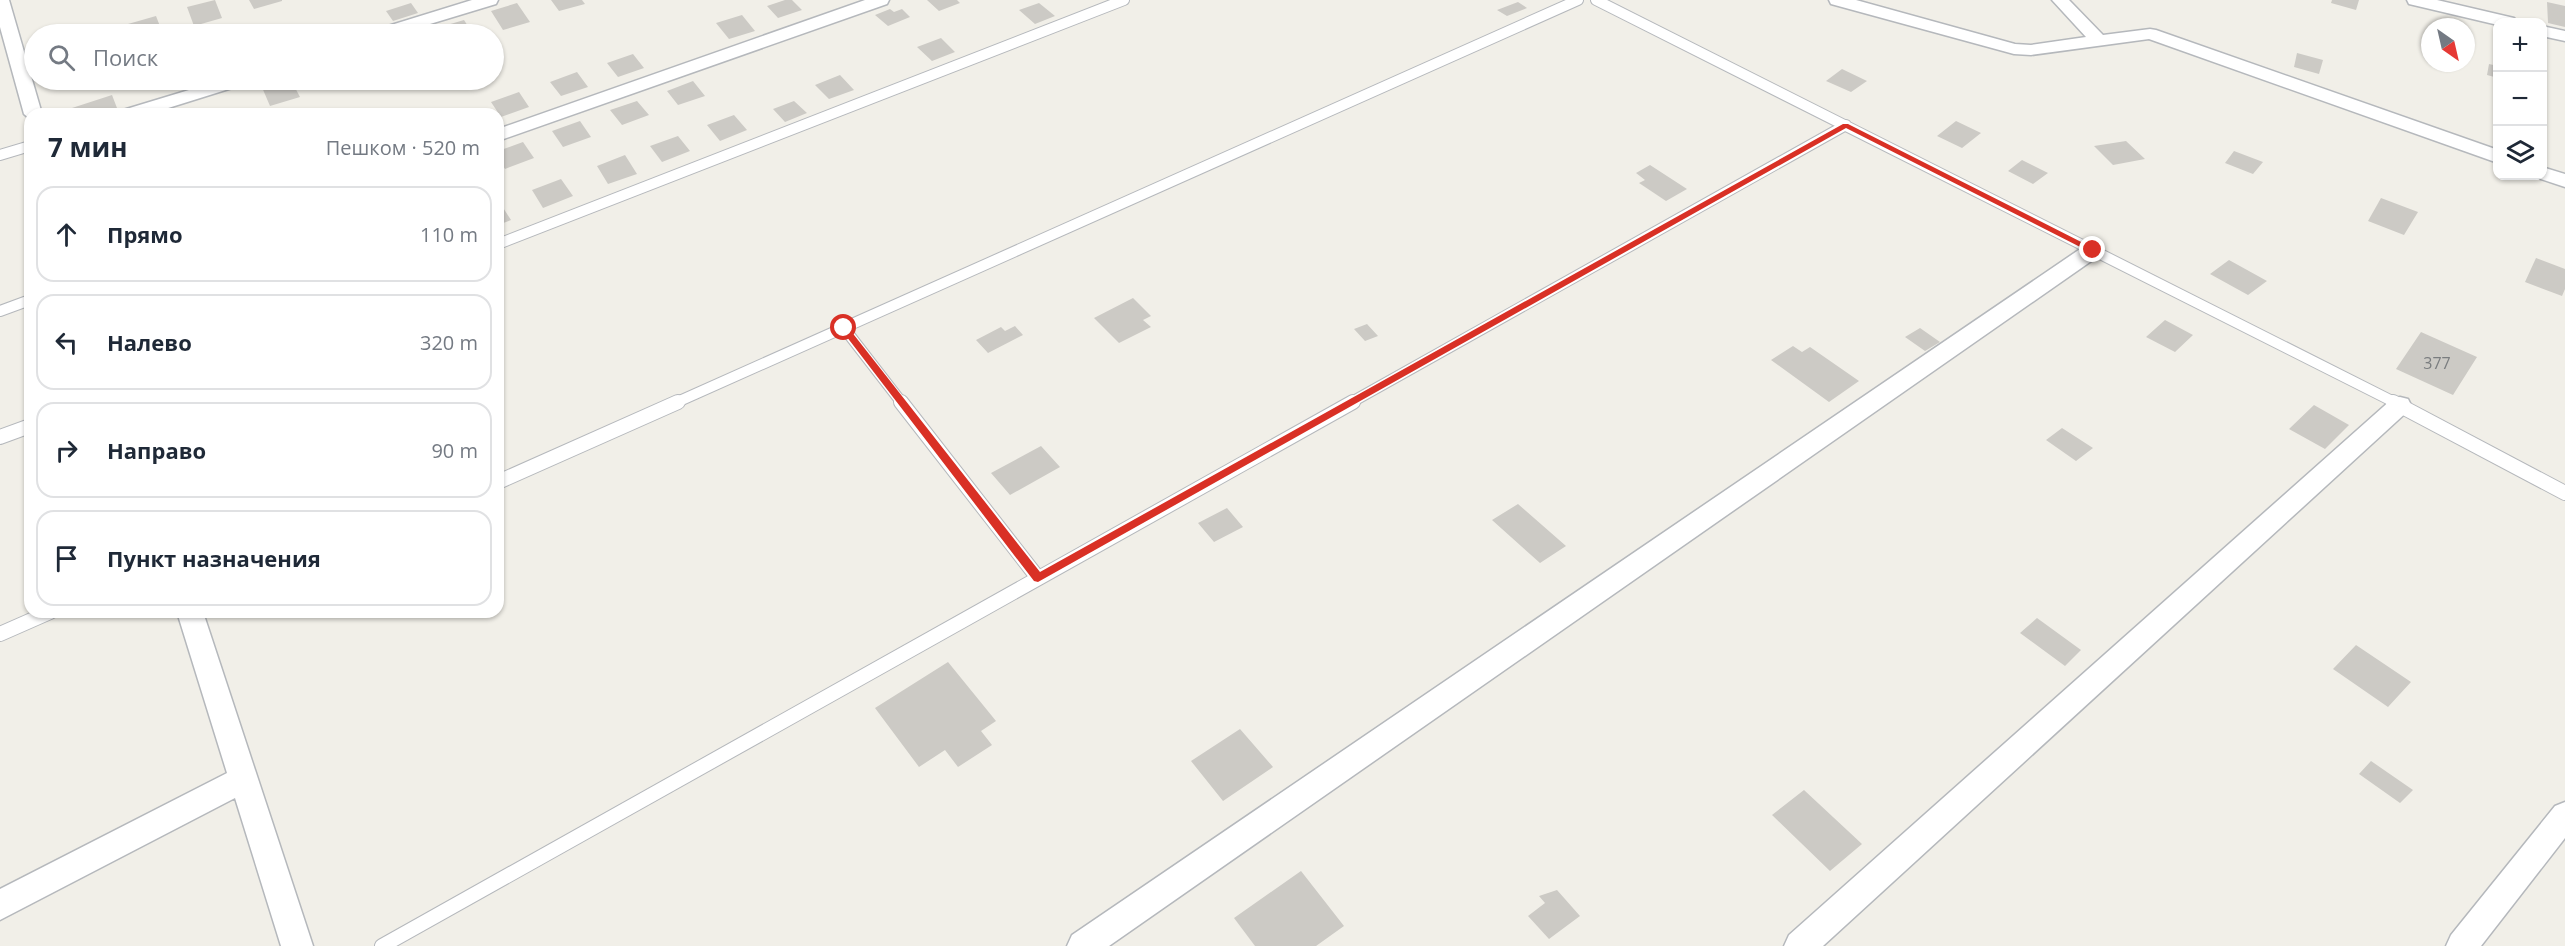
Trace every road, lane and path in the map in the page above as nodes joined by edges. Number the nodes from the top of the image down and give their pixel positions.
1 (0, 0) edge
2 (490, 0) edge
3 (880, 0) edge
4 (1124, 0) edge
5 (1578, 0) edge
6 (1596, 0) edge
7 (1837, 0) edge
8 (2060, 0) edge
9 (2415, 0) edge
10 (2493, 18) edge
11 (413, 24) edge
12 (2547, 32) edge
13 (2565, 36) edge
14 (2098, 40) junction
15 (24, 83) edge
16 (26, 90) edge
17 (207, 90) edge
18 (31, 108) edge
19 (149, 108) edge
20 (1846, 125) junction
21 (504, 133) edge
22 (24, 148) edge
23 (0, 155) edge
24 (2493, 155) edge
25 (2547, 175) edge
26 (2565, 181) edge
27 (504, 242) edge
28 (2093, 250) junction
29 (24, 302) edge
30 (0, 311) edge
31 (844, 328) junction
32 (2400, 405) junction
33 (24, 428) edge
34 (0, 437) edge
35 (504, 479) edge
36 (2565, 493) edge
37 (1038, 578) junction
38 (36, 618) edge
39 (198, 618) edge
40 (0, 634) edge
41 (244, 779) junction
42 (2565, 815) edge
43 (0, 905) edge
44 (297, 946) edge
45 (382, 946) edge
46 (1083, 946) edge
47 (1800, 946) edge
48 (2462, 946) edge

1 - 15 street
2 - 11 street
3 - 21 street
4 - 27 lane
5 - 31 lane
6 - 20 lane
7 - 14 street
8 - 14 street
9 - 10 street
12 - 13 street
14 - 24 street
16 - 18 street
17 - 19 street
20 - 28 lane
20 - 37 lane
22 - 23 lane
25 - 26 street
28 - 32 lane
28 - 46 street
29 - 30 lane
31 - 35 lane
31 - 37 lane
32 - 36 lane
32 - 47 street
33 - 34 lane
37 - 45 lane
38 - 40 lane
39 - 41 street
41 - 43 street
41 - 44 street
42 - 48 street

